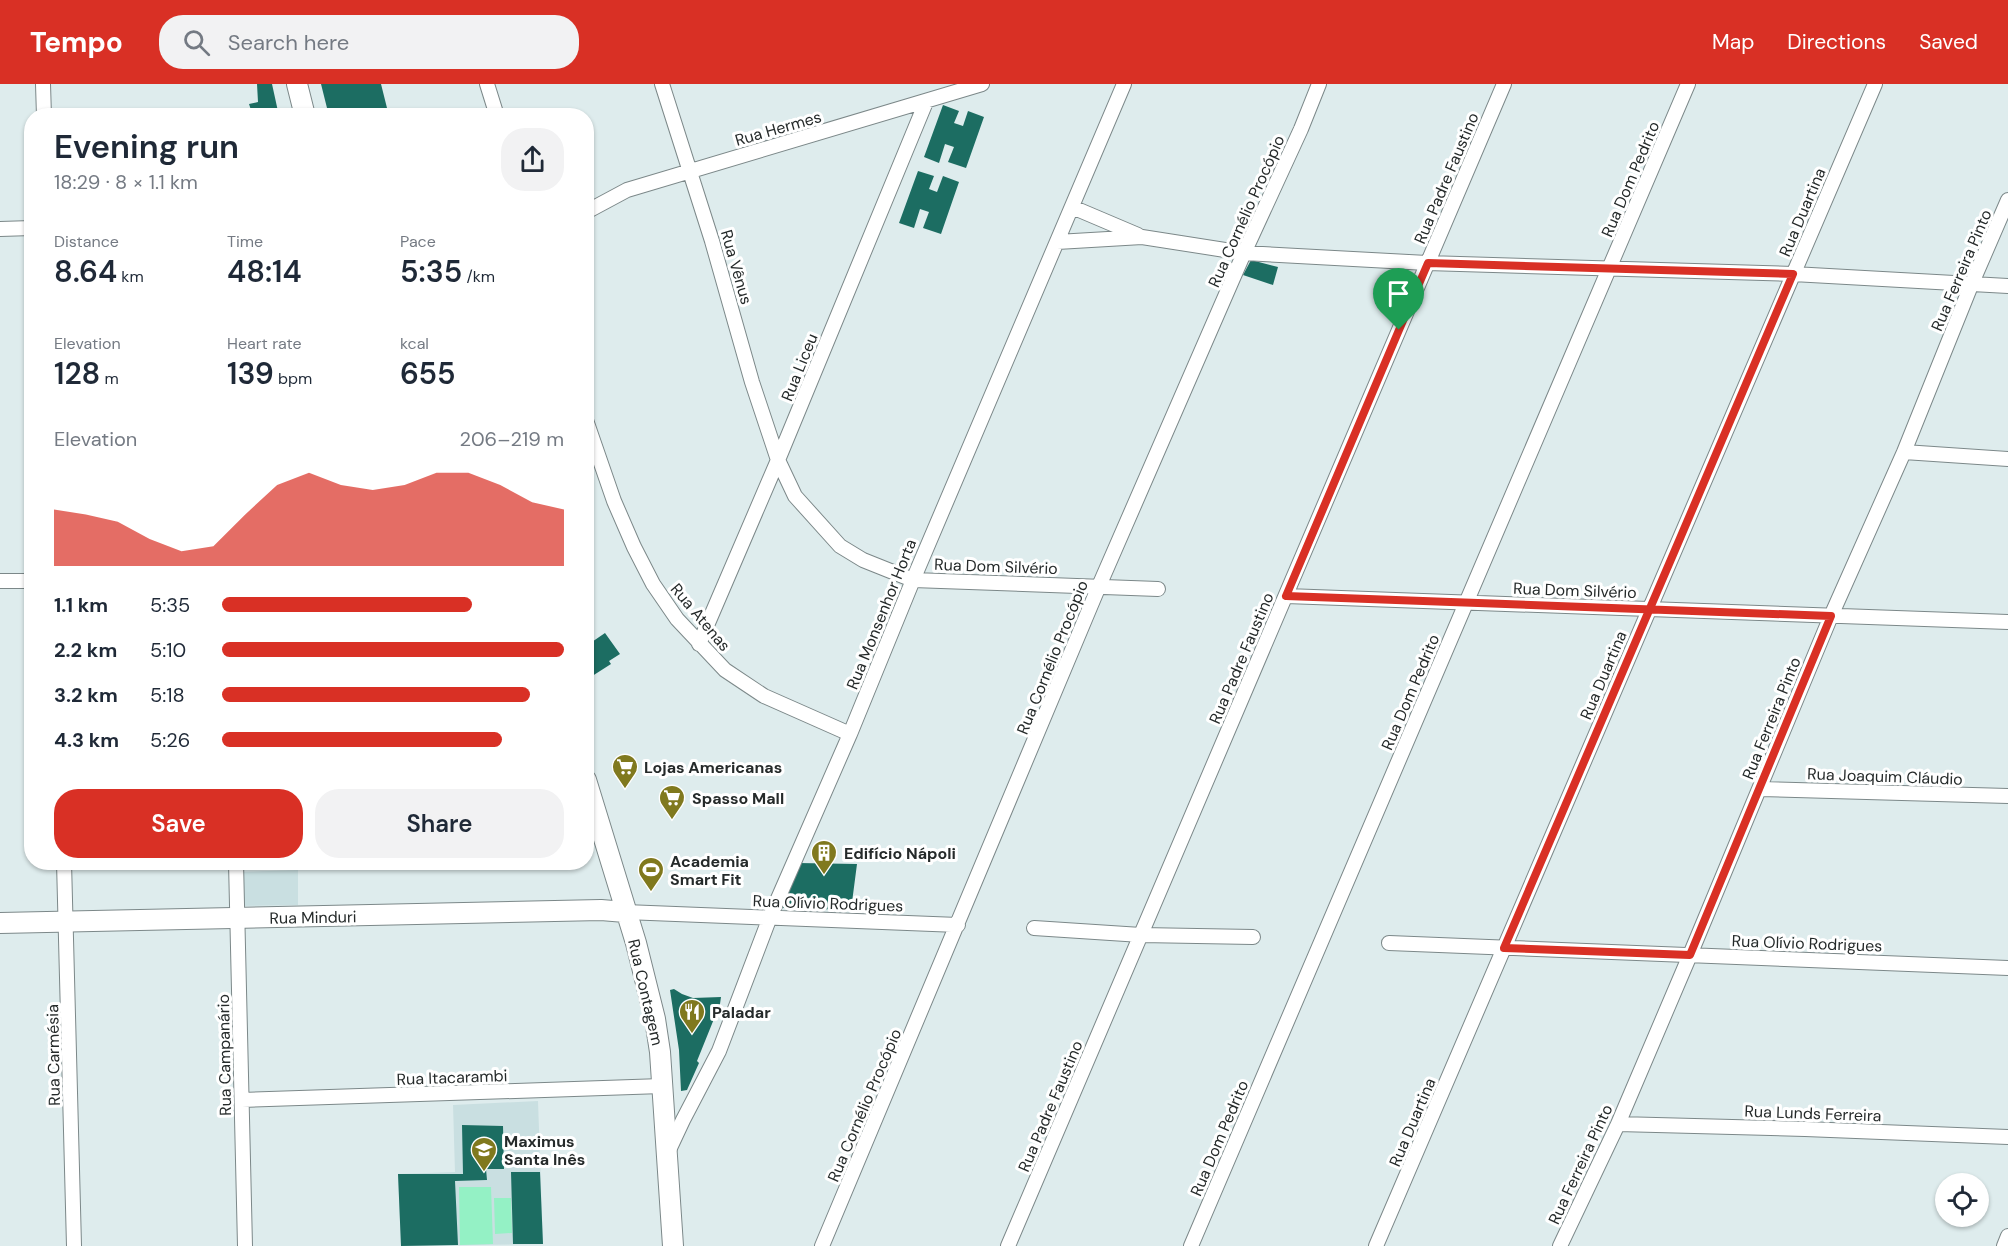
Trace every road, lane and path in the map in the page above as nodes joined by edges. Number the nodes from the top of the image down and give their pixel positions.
1 (42, 84) edge
2 (297, 84) edge
3 (487, 84) edge
4 (662, 84) edge
5 (982, 84) edge
6 (1124, 84) edge
7 (1319, 84) edge
8 (1504, 84) edge
9 (1688, 84) edge
10 (1875, 84) edge
11 (926, 102) junction
12 (44, 108) edge
13 (303, 108) edge
14 (494, 108) edge
15 (691, 171) junction
16 (2008, 200) edge
17 (1072, 207) junction
18 (594, 208) edge
19 (24, 228) edge
20 (0, 229) edge
21 (1142, 237) junction
22 (1057, 242) junction
23 (1244, 253) junction
24 (1428, 263) junction
25 (1610, 268) junction
26 (1793, 274) junction
27 (1972, 283) junction
28 (2008, 286) edge
29 (594, 441) edge
30 (1904, 452) junction
31 (2008, 459) edge
32 (778, 460) junction
33 (913, 580) junction
34 (0, 581) edge
35 (24, 581) edge
36 (1099, 586) junction
37 (1158, 589) dead end
38 (1286, 596) junction
39 (1467, 602) junction
40 (1650, 609) junction
41 (1831, 616) junction
42 (2008, 622) edge
43 (699, 644) junction
44 (850, 734) junction
45 (1761, 789) junction
46 (2008, 796) edge
47 (594, 803) edge
48 (64, 870) edge
49 (236, 870) edge
50 (625, 912) junction
51 (770, 917) junction
52 (238, 918) junction
53 (66, 920) junction
54 (0, 923) edge
55 (958, 925) junction
56 (1034, 928) dead end
57 (1141, 934) junction
58 (1253, 937) dead end
59 (1389, 943) dead end
60 (1504, 948) junction
61 (1690, 955) junction
62 (2008, 968) edge
63 (662, 1086) junction
64 (242, 1100) junction
65 (1618, 1124) junction
66 (2008, 1137) edge
67 (667, 1155) junction
68 (2008, 1236) edge
69 (74, 1246) edge
70 (245, 1246) edge
71 (673, 1246) edge
72 (822, 1246) edge
73 (1008, 1246) edge
74 (1191, 1246) edge
75 (1376, 1246) edge
76 (1560, 1246) edge
77 (2004, 1246) edge

1 - 12 street
2 - 13 street
3 - 14 street
4 - 15 street, Rua Vênus
5 - 11 street, Rua Hermes
6 - 17 street, Rua Monsenhor Horta
7 - 23 street, Rua Cornélio Procópio
8 - 24 street, Rua Padre Faustino
9 - 25 street, Rua Dom Pedrito
10 - 26 street, Rua Duartina
11 - 15 street, Rua Hermes
11 - 32 street, Rua Liceu
15 - 18 street, Rua Hermes
15 - 32 street, Rua Vênus
16 - 27 street, Rua Ferreira Pinto
17 - 21 street
17 - 22 street, Rua Monsenhor Horta
19 - 20 street
21 - 22 street
21 - 23 street
22 - 33 street, Rua Monsenhor Horta
23 - 24 street
23 - 36 street, Rua Cornélio Procópio
24 - 25 street
24 - 38 street, Rua Padre Faustino
25 - 26 street
25 - 39 street, Rua Dom Pedrito
26 - 27 street
26 - 40 street, Rua Duartina
27 - 28 street
27 - 30 street, Rua Ferreira Pinto
29 - 43 street, Rua Atenas
30 - 31 street
30 - 41 street, Rua Ferreira Pinto
32 - 33 street, Rua Dom Silvério
32 - 43 street, Rua Liceu
33 - 36 street, Rua Dom Silvério
33 - 44 street, Rua Monsenhor Horta
34 - 35 street
36 - 37 street, Rua Dom Silvério
36 - 55 street, Rua Cornélio Procópio
38 - 39 street, Rua Dom Silvério
38 - 57 street, Rua Padre Faustino
39 - 40 street, Rua Dom Silvério
39 - 74 street, Rua Dom Pedrito
40 - 41 street, Rua Dom Silvério
40 - 60 street, Rua Duartina
41 - 42 street, Rua Dom Silvério
41 - 45 street, Rua Ferreira Pinto
43 - 44 street, Rua Atenas
44 - 51 street, Rua Monsenhor Horta
45 - 46 street, Rua Joaquim Cláudio
45 - 61 street, Rua Ferreira Pinto
47 - 50 street, Rua Contagem
48 - 53 street, Rua Carmésia
49 - 52 street, Rua Campanário
50 - 51 street, Rua Olívio Rodrigues
50 - 52 street, Rua Minduri
50 - 63 street, Rua Contagem
51 - 55 street, Rua Olívio Rodrigues
51 - 67 street, Rua Monsenhor Horta
52 - 53 street, Rua Minduri
52 - 64 street, Rua Campanário
53 - 54 street, Rua Minduri
53 - 69 street, Rua Carmésia
55 - 72 street, Rua Cornélio Procópio
56 - 57 street
57 - 58 street
57 - 73 street, Rua Padre Faustino
59 - 60 street, Rua Olívio Rodrigues
60 - 61 street, Rua Olívio Rodrigues
60 - 75 street, Rua Duartina
61 - 62 street, Rua Olívio Rodrigues
61 - 65 street, Rua Ferreira Pinto
63 - 64 street, Rua Itacarambi
63 - 67 street, Rua Contagem
64 - 70 street, Rua Campanário
65 - 66 street, Rua Lunds Ferreira
65 - 76 street, Rua Ferreira Pinto
67 - 71 street, Rua Contagem
68 - 77 street

